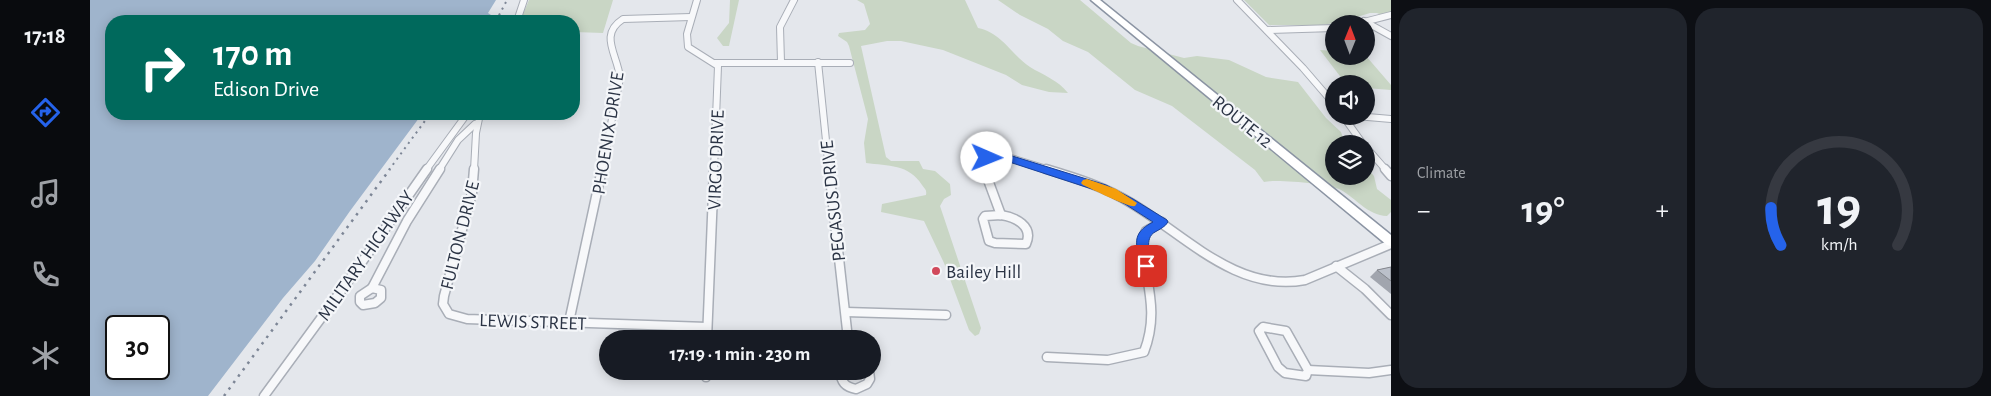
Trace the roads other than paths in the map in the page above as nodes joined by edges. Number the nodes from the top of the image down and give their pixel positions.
1 (524, 0) edge
2 (697, 0) edge
3 (794, 0) edge
4 (1094, 0) edge
5 (1237, 0) edge
6 (519, 15) edge
7 (1391, 15) edge
8 (691, 17) junction
9 (1375, 19) edge
10 (1375, 27) edge
11 (1325, 28) edge
12 (1267, 30) junction
13 (1391, 36) edge
14 (781, 62) junction
15 (818, 62) junction
16 (715, 63) junction
17 (850, 63) dead end
18 (1325, 94) edge
19 (1375, 118) edge
20 (1391, 119) edge
21 (461, 120) edge
22 (471, 120) edge
23 (477, 120) edge
24 (475, 124) junction
25 (978, 148) dead end
26 (993, 153) junction
27 (1375, 157) edge
28 (1391, 176) edge
29 (1001, 215) junction
30 (1162, 222) junction
31 (1391, 243) edge
32 (1336, 266) junction
33 (372, 288) dead end
34 (846, 312) junction
35 (449, 314) joint
36 (946, 315) dead end
37 (1391, 315) edge
38 (569, 322) junction
39 (708, 327) junction
40 (708, 330) edge
41 (847, 330) edge
42 (1047, 357) dead end
43 (1308, 370) junction
44 (1391, 370) edge
45 (840, 380) edge
46 (870, 380) edge
47 (264, 396) edge

1 - 6 street
2 - 8 street
3 - 14 street
4 - 31 highway, ROUTE 12
5 - 12 street
7 - 9 street
8 - 16 street
8 - 38 street, PHOENIX DRIVE
10 - 13 street
11 - 12 street
12 - 18 street
14 - 15 street
14 - 16 street
15 - 17 street
15 - 34 street, PEGASUS DRIVE
16 - 39 street, VIRGO DRIVE
19 - 20 street
21 - 47 street, MILITARY HIGHWAY
22 - 24 street
23 - 24 street, FULTON DRIVE
24 - 33 street
24 - 35 street, FULTON DRIVE
25 - 26 street
26 - 29 street
26 - 30 street
27 - 28 street
29 - 29 street
30 - 32 street
30 - 42 street
31 - 32 street
32 - 37 street
34 - 36 street
34 - 41 street, PEGASUS DRIVE
35 - 38 street, LEWIS STREET
38 - 39 street, LEWIS STREET
39 - 40 street, VIRGO DRIVE
43 - 43 street
43 - 44 street
45 - 46 street

